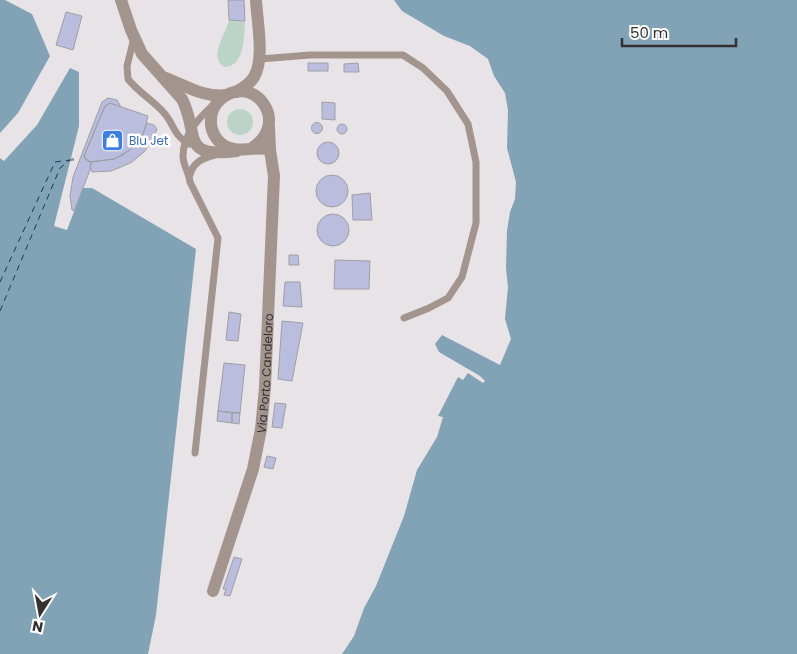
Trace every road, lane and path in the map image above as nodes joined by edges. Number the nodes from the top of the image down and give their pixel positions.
1 (121, 0) edge
2 (256, 0) edge
3 (134, 38) junction
4 (260, 59) junction
5 (162, 76) junction
6 (227, 96) junction
7 (269, 127) junction
8 (188, 137) junction
9 (248, 149) junction
10 (270, 150) junction
11 (221, 153) junction
12 (76, 159) dead end
13 (70, 160) dead end
14 (190, 175) junction
15 (404, 318) dead end
16 (195, 453) dead end
17 (213, 591) dead end

1 - 3 street
2 - 4 street
3 - 5 street
3 - 8 lane
4 - 6 street
4 - 15 lane
5 - 6 street
5 - 8 street
6 - 7 street
6 - 8 lane
6 - 9 street
7 - 9 street
7 - 10 street, Via Porto Candeloro
8 - 11 street
8 - 14 lane
9 - 10 street
9 - 11 street
10 - 17 street, Via Porto Candeloro
11 - 14 lane
12 - 13 path
14 - 16 lane

